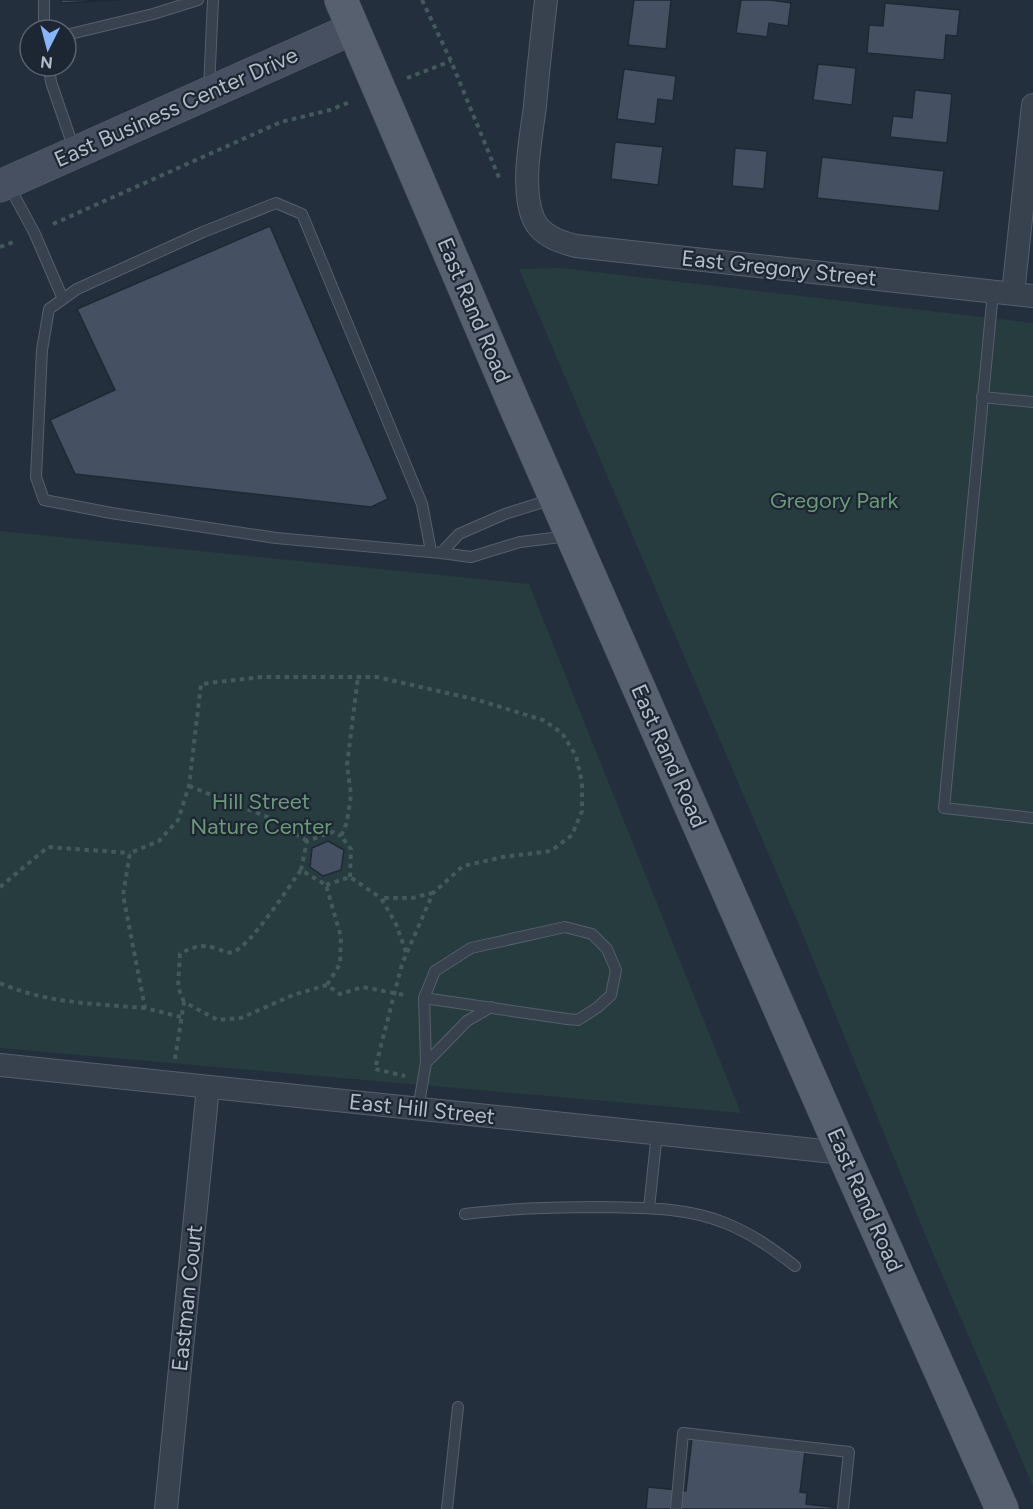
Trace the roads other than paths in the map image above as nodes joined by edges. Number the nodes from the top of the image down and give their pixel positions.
1 (44, 0) edge
2 (198, 0) edge
3 (213, 0) edge
4 (546, 0) edge
5 (347, 14) edge
6 (44, 18) edge
7 (78, 32) edge
8 (50, 78) edge
9 (209, 93) junction
10 (1033, 105) edge
11 (75, 153) junction
12 (4, 184) edge
13 (1013, 294) edge
14 (63, 299) junction
15 (982, 397) junction
16 (1033, 402) edge
17 (556, 498) junction
18 (572, 535) junction
19 (436, 552) junction
20 (1033, 818) edge
21 (424, 998) junction
22 (490, 1007) junction
23 (426, 1063) junction
24 (0, 1065) edge
25 (208, 1087) junction
26 (418, 1109) junction
27 (657, 1133) junction
28 (843, 1153) junction
29 (649, 1208) junction
30 (465, 1214) dead end
31 (795, 1266) dead end
32 (458, 1407) dead end
33 (166, 1509) edge
34 (447, 1509) edge
35 (676, 1509) edge
36 (843, 1509) edge
37 (1002, 1509) edge

1 - 6 lane
2 - 7 lane
3 - 9 lane
4 - 13 street, East Gregory Street
5 - 9 street, East Business Center Drive
5 - 17 main road, East Rand Road
8 - 11 lane
9 - 11 street, East Business Center Drive
10 - 13 street
11 - 12 street, East Business Center Drive
12 - 14 lane
13 - 15 lane
14 - 19 lane
14 - 19 lane
15 - 16 lane
15 - 20 lane
17 - 18 main road, East Rand Road
17 - 19 lane
18 - 19 lane
18 - 28 main road, East Rand Road
21 - 22 lane
21 - 22 lane
21 - 23 lane
22 - 23 lane
23 - 26 lane
24 - 25 street, East Hill Street
25 - 26 street, East Hill Street
25 - 33 street, Eastman Court
26 - 27 street, East Hill Street
27 - 28 street, East Hill Street
27 - 29 lane
28 - 37 main road, East Rand Road
29 - 30 lane
29 - 31 lane
32 - 34 lane
35 - 36 lane

